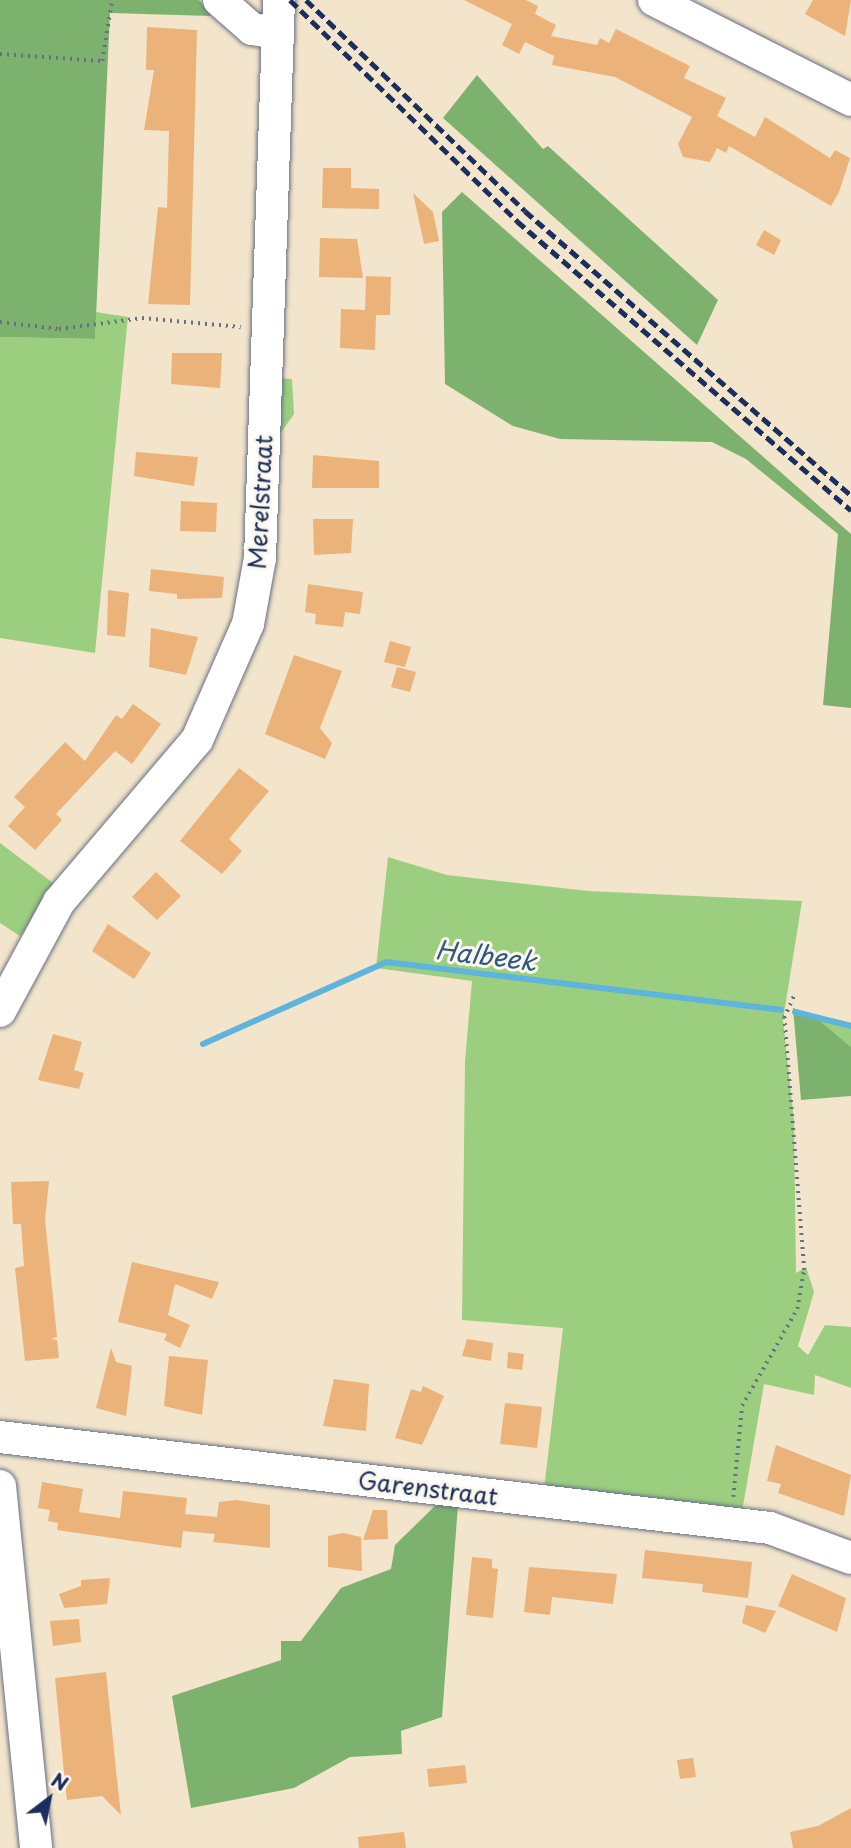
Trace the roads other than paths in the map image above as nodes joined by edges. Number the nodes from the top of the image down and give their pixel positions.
1 (219, 0) edge
2 (279, 0) edge
3 (654, 0) edge
4 (278, 33) junction
5 (851, 100) edge
6 (0, 1011) edge
7 (0, 1437) edge
8 (0, 1486) edge
9 (851, 1558) edge
10 (12, 1728) edge
11 (36, 1848) edge

1 - 4 street
2 - 4 street, Merelstraat
3 - 5 street
4 - 6 street, Merelstraat
7 - 9 street, Garenstraat
8 - 10 street
10 - 11 street

